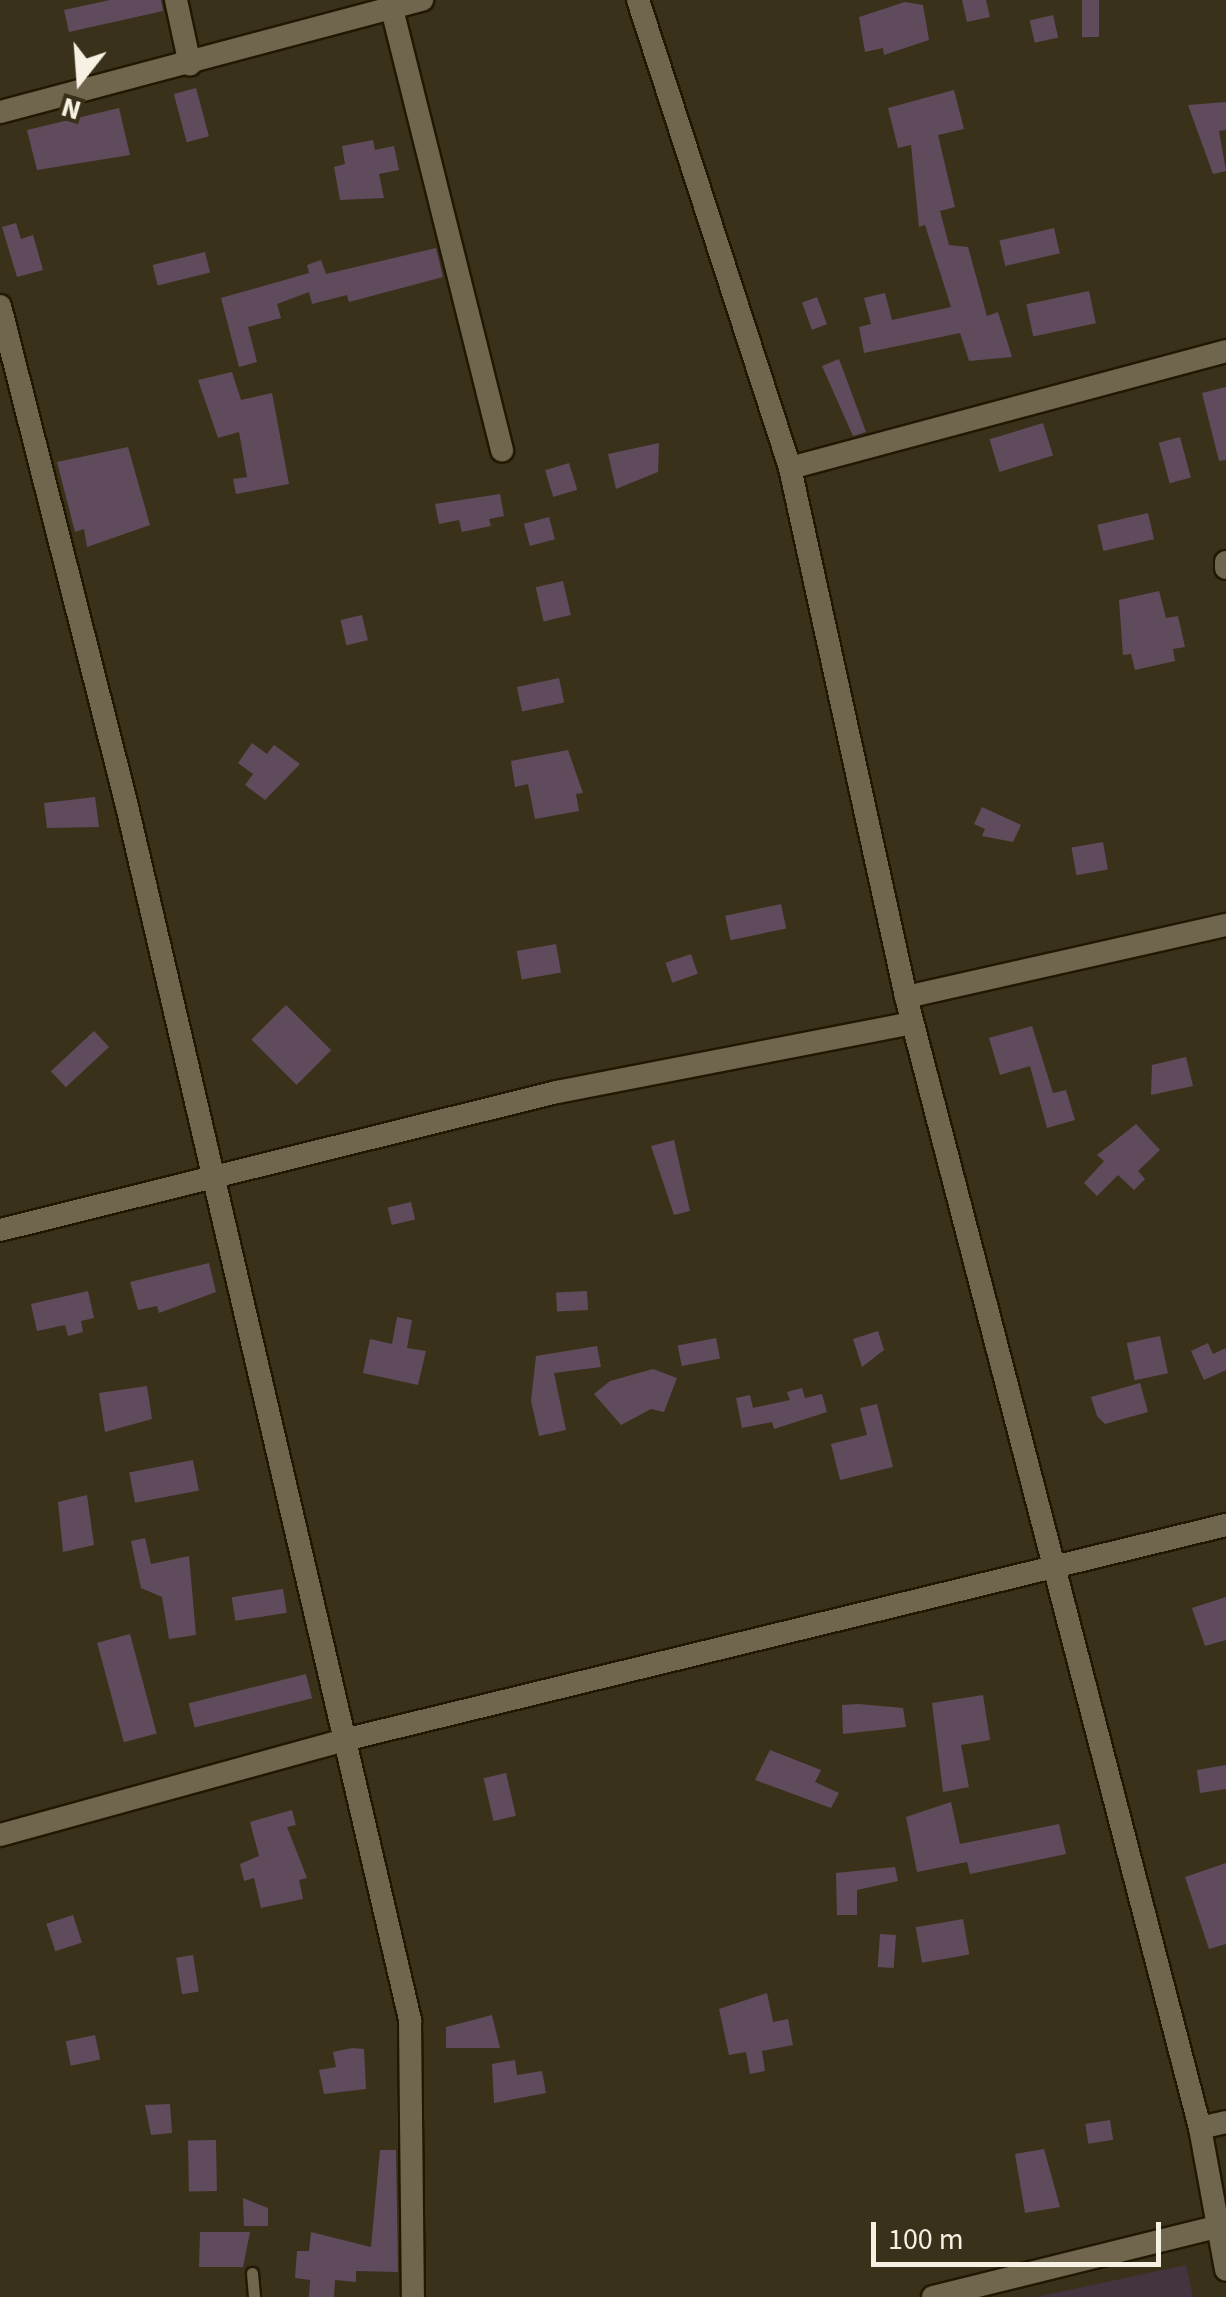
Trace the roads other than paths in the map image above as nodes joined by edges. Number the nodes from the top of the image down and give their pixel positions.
1 (176, 0) edge
2 (422, 0) edge
3 (638, 0) edge
4 (392, 8) junction
5 (190, 65) junction
6 (0, 112) edge
7 (0, 306) edge
8 (1226, 351) edge
9 (502, 451) dead end
10 (790, 468) junction
11 (1226, 926) edge
12 (906, 997) junction
13 (912, 1023) junction
14 (208, 1176) junction
15 (0, 1230) edge
16 (1226, 1525) edge
17 (1052, 1568) junction
18 (348, 1739) junction
19 (0, 1835) edge
20 (1226, 2122) edge
21 (1200, 2128) junction
22 (1216, 2227) junction
23 (1226, 2270) edge
24 (252, 2273) dead end
25 (254, 2297) edge
26 (413, 2297) edge
27 (933, 2297) edge

1 - 5 street
2 - 4 street
3 - 10 street
4 - 5 street
4 - 9 street
5 - 6 street
7 - 14 street
8 - 10 street
10 - 12 street
11 - 12 street
12 - 13 street
13 - 14 street
13 - 17 street
14 - 15 street
14 - 18 street
16 - 17 street
17 - 18 street
17 - 21 street
18 - 19 street
18 - 26 street
20 - 21 street
21 - 22 street
22 - 23 street
22 - 27 street
24 - 25 lane

